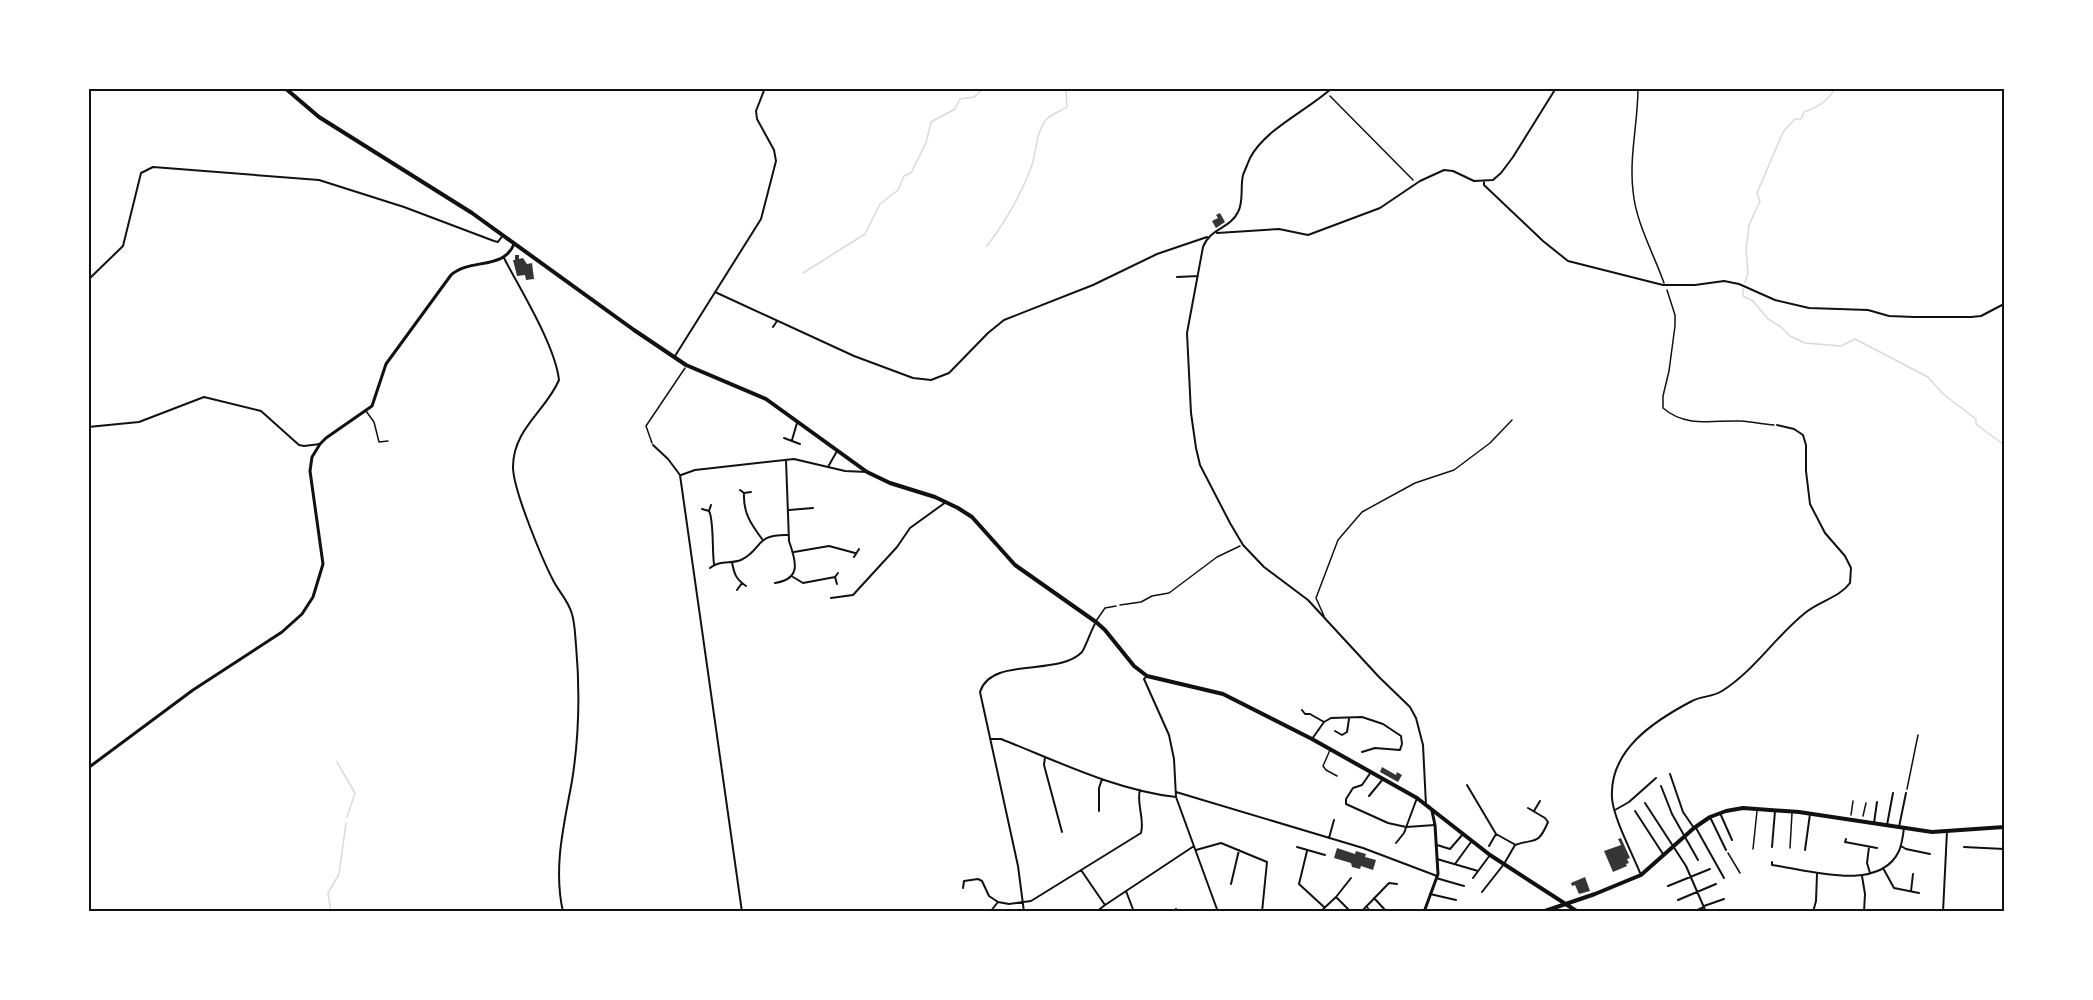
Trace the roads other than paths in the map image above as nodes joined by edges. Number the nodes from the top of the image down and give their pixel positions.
1 (285, 88) edge
2 (765, 88) edge
3 (1332, 88) edge
4 (1556, 88) edge
5 (1484, 182) junction
6 (1214, 233) junction
7 (503, 235) junction
8 (1207, 237) junction
9 (514, 244) junction
10 (504, 258) junction
11 (1198, 276) junction
12 (1177, 277) dead end
13 (88, 280) edge
14 (715, 292) junction
15 (2004, 304) edge
16 (777, 321) junction
17 (773, 327) dead end
18 (675, 356) junction
19 (366, 411) junction
20 (1512, 420) dead end
21 (798, 422) junction
22 (1778, 425) road end
23 (88, 427) edge
24 (784, 438) dead end
25 (792, 440) junction
26 (388, 441) dead end
27 (320, 444) junction
28 (653, 444) road end
29 (800, 444) dead end
30 (838, 450) junction
31 (786, 460) junction
32 (828, 467) junction
33 (867, 472) junction
34 (680, 475) junction
35 (740, 490) dead end
36 (751, 492) dead end
37 (744, 493) junction
38 (946, 502) junction
39 (711, 505) dead end
40 (813, 508) dead end
41 (702, 509) dead end
42 (789, 510) junction
43 (709, 511) junction
44 (789, 535) junction
45 (763, 540) junction
46 (860, 549) dead end
47 (793, 552) junction
48 (732, 562) junction
49 (714, 564) junction
50 (710, 568) dead end
51 (780, 576) dead end
52 (792, 577) junction
53 (780, 582) junction
54 (742, 583) junction
55 (775, 583) dead end
56 (837, 584) dead end
57 (746, 586) dead end
58 (737, 590) dead end
59 (831, 598) dead end
60 (1116, 606) road end
61 (1325, 617) junction
62 (1095, 622) junction
63 (1147, 676) junction
64 (1302, 710) dead end
65 (1349, 718) junction
66 (1324, 722) junction
67 (1335, 731) dead end
68 (990, 739) junction
69 (1312, 739) junction
70 (1330, 749) junction
71 (1362, 752) dead end
72 (1045, 757) junction
73 (88, 768) edge
74 (1371, 772) junction
75 (1670, 774) dead end
76 (1337, 776) dead end
77 (1656, 778) dead end
78 (1102, 779) junction
79 (1383, 779) junction
80 (1467, 785) dead end
81 (1661, 786) dead end
82 (1140, 790) junction
83 (1176, 792) junction
84 (1893, 793) dead end
85 (1906, 793) road end
86 (1369, 796) dead end
87 (1176, 797) junction
88 (1417, 798) junction
89 (1540, 801) dead end
90 (1877, 802) dead end
91 (1645, 803) dead end
92 (1426, 806) junction
93 (1528, 808) dead end
94 (1758, 809) junction
95 (1615, 810) junction
96 (1775, 810) junction
97 (1099, 811) dead end
98 (1432, 811) junction
99 (1635, 811) dead end
100 (1534, 812) junction
101 (1792, 812) junction
102 (1720, 813) junction
103 (1810, 814) junction
104 (1710, 817) junction
105 (1334, 820) dead end
106 (1874, 824) junction
107 (1435, 825) junction
108 (1887, 826) junction
109 (1406, 827) junction
110 (2004, 827) edge
111 (1695, 828) junction
112 (1901, 828) junction
113 (1947, 831) junction
114 (1062, 832) dead end
115 (1463, 834) junction
116 (1496, 834) junction
117 (1685, 837) junction
118 (1329, 838) junction
119 (1846, 839) dead end
120 (1732, 840) dead end
121 (1472, 841) junction
122 (1396, 843) dead end
123 (1437, 845) junction
124 (1515, 845) junction
125 (1674, 845) junction
126 (1194, 846) junction
127 (1489, 846) dead end
128 (1901, 846) junction
129 (1772, 847) dead end
130 (1869, 847) junction
131 (1297, 848) dead end
132 (1790, 848) dead end
133 (1877, 848) dead end
134 (1964, 848) dead end
135 (1754, 849) dead end
136 (2004, 849) edge
137 (1196, 850) junction
138 (1239, 850) junction
139 (1307, 850) junction
140 (1726, 850) road end
141 (1805, 850) dead end
142 (1930, 854) dead end
143 (1325, 855) dead end
144 (1490, 855) junction
145 (1664, 855) junction
146 (1437, 859) junction
147 (1698, 860) dead end
148 (1455, 864) junction
149 (1504, 864) junction
150 (1772, 865) dead end
151 (1883, 868) junction
152 (1710, 869) dead end
153 (1081, 870) junction
154 (1478, 871) junction
155 (1870, 873) junction
156 (1817, 874) junction
157 (1913, 874) dead end
158 (1641, 875) junction
159 (1862, 875) junction
160 (962, 877) dead end
161 (1226, 877) dead end
162 (1436, 877) junction
163 (1691, 877) junction
164 (1233, 878) junction
165 (1352, 878) dead end
166 (1473, 878) dead end
167 (1724, 878) dead end
168 (964, 881) junction
169 (1232, 884) dead end
170 (1397, 884) dead end
171 (1716, 884) dead end
172 (1464, 886) dead end
173 (1668, 886) dead end
174 (963, 888) dead end
175 (1126, 891) junction
176 (1911, 891) junction
177 (1482, 892) dead end
178 (1697, 892) junction
179 (1919, 892) dead end
180 (1430, 894) junction
181 (1336, 897) junction
182 (1374, 898) junction
183 (1724, 898) dead end
184 (1456, 900) dead end
185 (1678, 900) dead end
186 (998, 902) junction
187 (1023, 903) junction
188 (1566, 903) junction
189 (1105, 905) junction
190 (1366, 906) junction
191 (1704, 907) junction
192 (1324, 908) junction
193 (1386, 911) edge
194 (563, 912) edge
195 (742, 912) edge
196 (990, 912) edge
197 (1024, 912) edge
198 (1096, 912) edge
199 (1134, 912) edge
200 (1218, 912) edge
201 (1262, 912) edge
202 (1320, 912) edge
203 (1351, 912) edge
204 (1361, 912) edge
205 (1371, 912) edge
206 (1424, 912) edge
207 (1542, 912) edge
208 (1578, 912) edge
209 (1693, 912) edge
210 (1706, 912) edge
211 (1813, 912) edge
212 (1864, 912) edge
213 (1943, 912) edge

1 - 7 main road
2 - 14 street
3 - 6 street
4 - 5 street
5 - 6 street
5 - 15 street
6 - 8 street
7 - 9 main road
7 - 13 street
8 - 11 street
8 - 16 street
9 - 10 street
9 - 18 main road
10 - 19 street
10 - 194 street
11 - 12 street
11 - 61 street
14 - 16 street
14 - 18 street
16 - 17 street
18 - 21 main road
19 - 26 lane
19 - 27 street
20 - 61 lane
21 - 25 street
21 - 30 main road
22 - 95 street
23 - 27 street
24 - 25 street
25 - 29 street
27 - 73 street
28 - 34 street
30 - 32 street
30 - 33 main road
31 - 32 street
31 - 34 street
31 - 42 street
32 - 33 street
33 - 38 main road
34 - 195 street
35 - 37 street
36 - 37 street
37 - 45 street
38 - 59 street
38 - 62 main road
39 - 43 street
40 - 42 street
41 - 43 street
42 - 44 street
43 - 49 street
44 - 45 street
44 - 47 street
45 - 48 street
46 - 47 street
47 - 52 street
48 - 49 street
48 - 54 street
49 - 50 street
51 - 53 street
52 - 53 street
52 - 56 street
53 - 55 street
54 - 57 street
54 - 58 street
60 - 62 lane
61 - 92 street
62 - 63 main road
62 - 68 street
63 - 69 main road
63 - 83 street
64 - 66 street
65 - 66 street
65 - 67 street
65 - 71 street
66 - 69 street
68 - 72 street
68 - 187 street
69 - 70 main road
70 - 74 main road
70 - 76 lane
72 - 78 street
72 - 114 street
74 - 79 main road
74 - 109 street
75 - 111 street
77 - 95 street
78 - 82 street
78 - 97 street
79 - 86 street
79 - 88 main road
80 - 116 street
81 - 117 street
82 - 87 street
82 - 153 street
83 - 87 street
83 - 118 street
84 - 108 street
85 - 112 street
87 - 126 street
88 - 92 main road
88 - 109 street
89 - 100 street
90 - 106 street
91 - 125 street
92 - 98 main road
93 - 100 street
94 - 96 main road
94 - 102 main road
94 - 135 lane
95 - 158 street
96 - 101 main road
96 - 129 street
98 - 107 street
98 - 115 main road
99 - 145 street
100 - 124 street
101 - 103 main road
101 - 132 lane
102 - 104 main road
102 - 120 street
103 - 106 main road
103 - 141 street
104 - 111 main road
104 - 140 street
105 - 118 street
106 - 108 main road
107 - 109 street
107 - 123 street
108 - 112 main road
109 - 122 street
110 - 113 main road
111 - 117 main road
111 - 167 street
112 - 113 main road
112 - 128 street
113 - 213 street
115 - 121 main road
115 - 123 street
116 - 124 street
116 - 127 street
117 - 125 main road
117 - 147 street
118 - 162 street
119 - 130 street
121 - 144 main road
121 - 148 street
123 - 146 street
124 - 149 street
125 - 145 main road
125 - 163 street
126 - 137 street
126 - 175 street
128 - 142 street
128 - 151 street
130 - 133 street
130 - 155 street
131 - 139 street
134 - 136 street
137 - 138 street
137 - 200 street
138 - 164 street
138 - 201 street
139 - 143 street
139 - 192 street
144 - 149 main road
144 - 154 street
145 - 158 main road
146 - 148 street
146 - 162 street
148 - 154 street
149 - 177 street
149 - 188 main road
150 - 156 street
151 - 155 street
151 - 176 street
152 - 163 street
153 - 187 street
153 - 189 street
154 - 166 street
155 - 159 street
156 - 159 street
156 - 211 street
157 - 176 street
158 - 188 main road
159 - 212 street
160 - 168 street
161 - 164 street
162 - 172 street
162 - 180 street
163 - 173 street
163 - 178 street
164 - 169 street
165 - 181 street
168 - 174 street
168 - 186 street
170 - 182 street
171 - 178 street
175 - 189 street
175 - 199 street
176 - 179 street
178 - 185 street
178 - 191 street
180 - 184 street
180 - 206 street
181 - 192 street
181 - 203 street
182 - 190 street
182 - 193 street
183 - 191 street
186 - 187 street
186 - 196 street
187 - 197 street
188 - 207 main road
188 - 208 main road
189 - 198 street
190 - 204 street
190 - 205 lane
191 - 209 street
191 - 210 street
192 - 202 street

